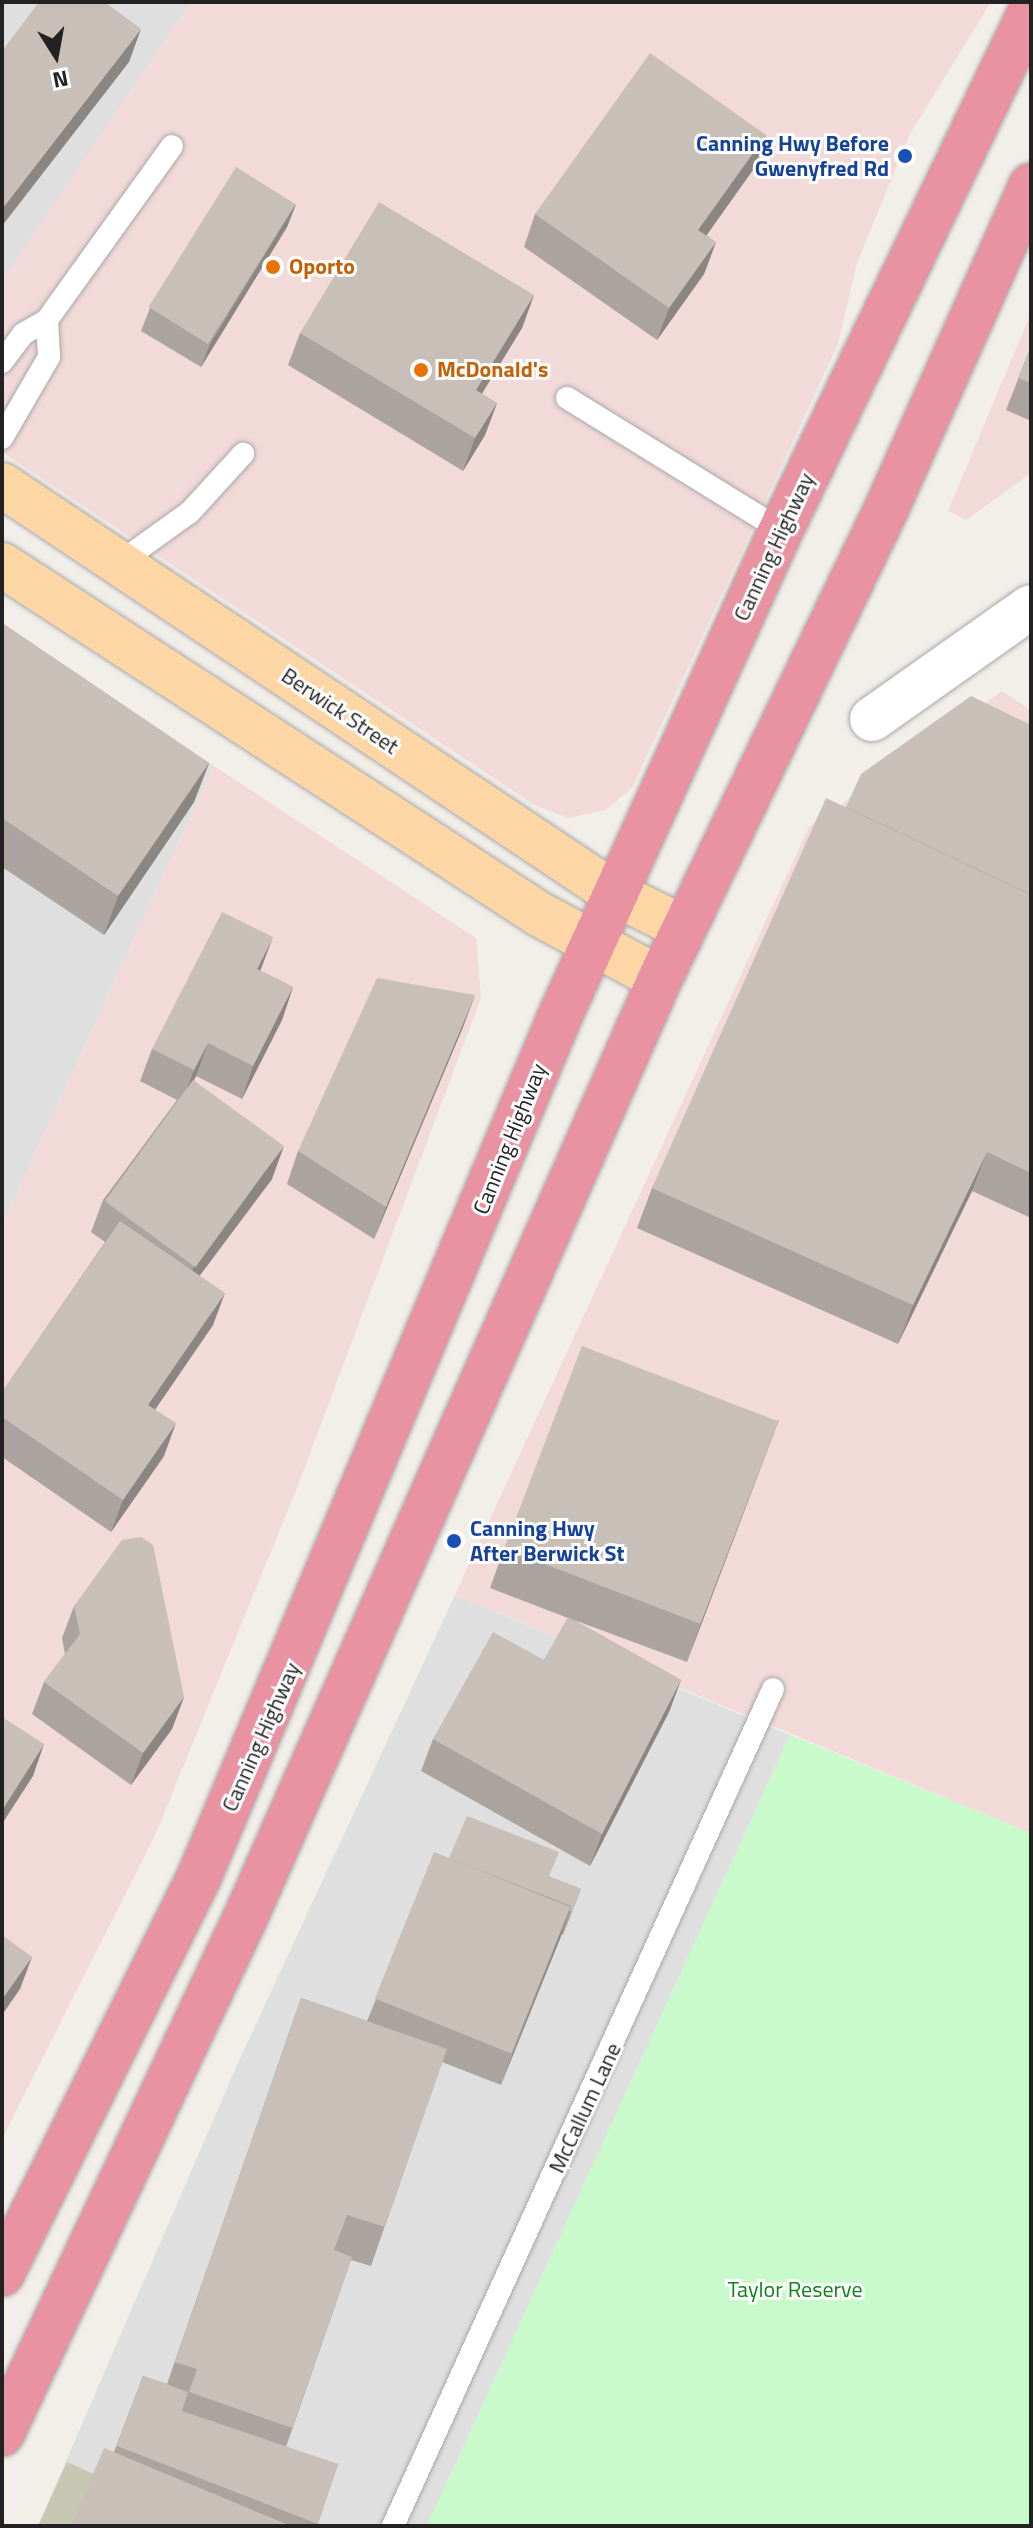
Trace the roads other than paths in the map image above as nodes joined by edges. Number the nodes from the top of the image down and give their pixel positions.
1 (1031, 10) edge
2 (172, 146) dead end
3 (1031, 185) edge
4 (47, 320) junction
5 (2, 362) edge
6 (567, 398) dead end
7 (2, 438) edge
8 (243, 454) dead end
9 (2, 485) edge
10 (781, 530) junction
11 (119, 563) junction
12 (3, 564) edge
13 (1030, 609) edge
14 (872, 719) dead end
15 (615, 894) junction
16 (684, 928) junction
17 (594, 941) junction
18 (660, 979) junction
19 (773, 1689) dead end
20 (2, 2274) edge
21 (2, 2434) edge
22 (393, 2526) edge

1 - 10 highway, Canning Highway
2 - 4 lane
3 - 16 highway
4 - 5 lane
4 - 7 lane
6 - 10 lane
8 - 11 lane
9 - 11 main road, Berwick Street
10 - 15 highway, Canning Highway
11 - 15 main road, Berwick Street
12 - 17 main road
13 - 14 street
15 - 16 main road, Berwick Street
15 - 17 highway, Canning Highway
16 - 18 highway
17 - 18 main road
17 - 20 highway, Canning Highway
18 - 21 highway
19 - 22 lane, McCallum Lane

